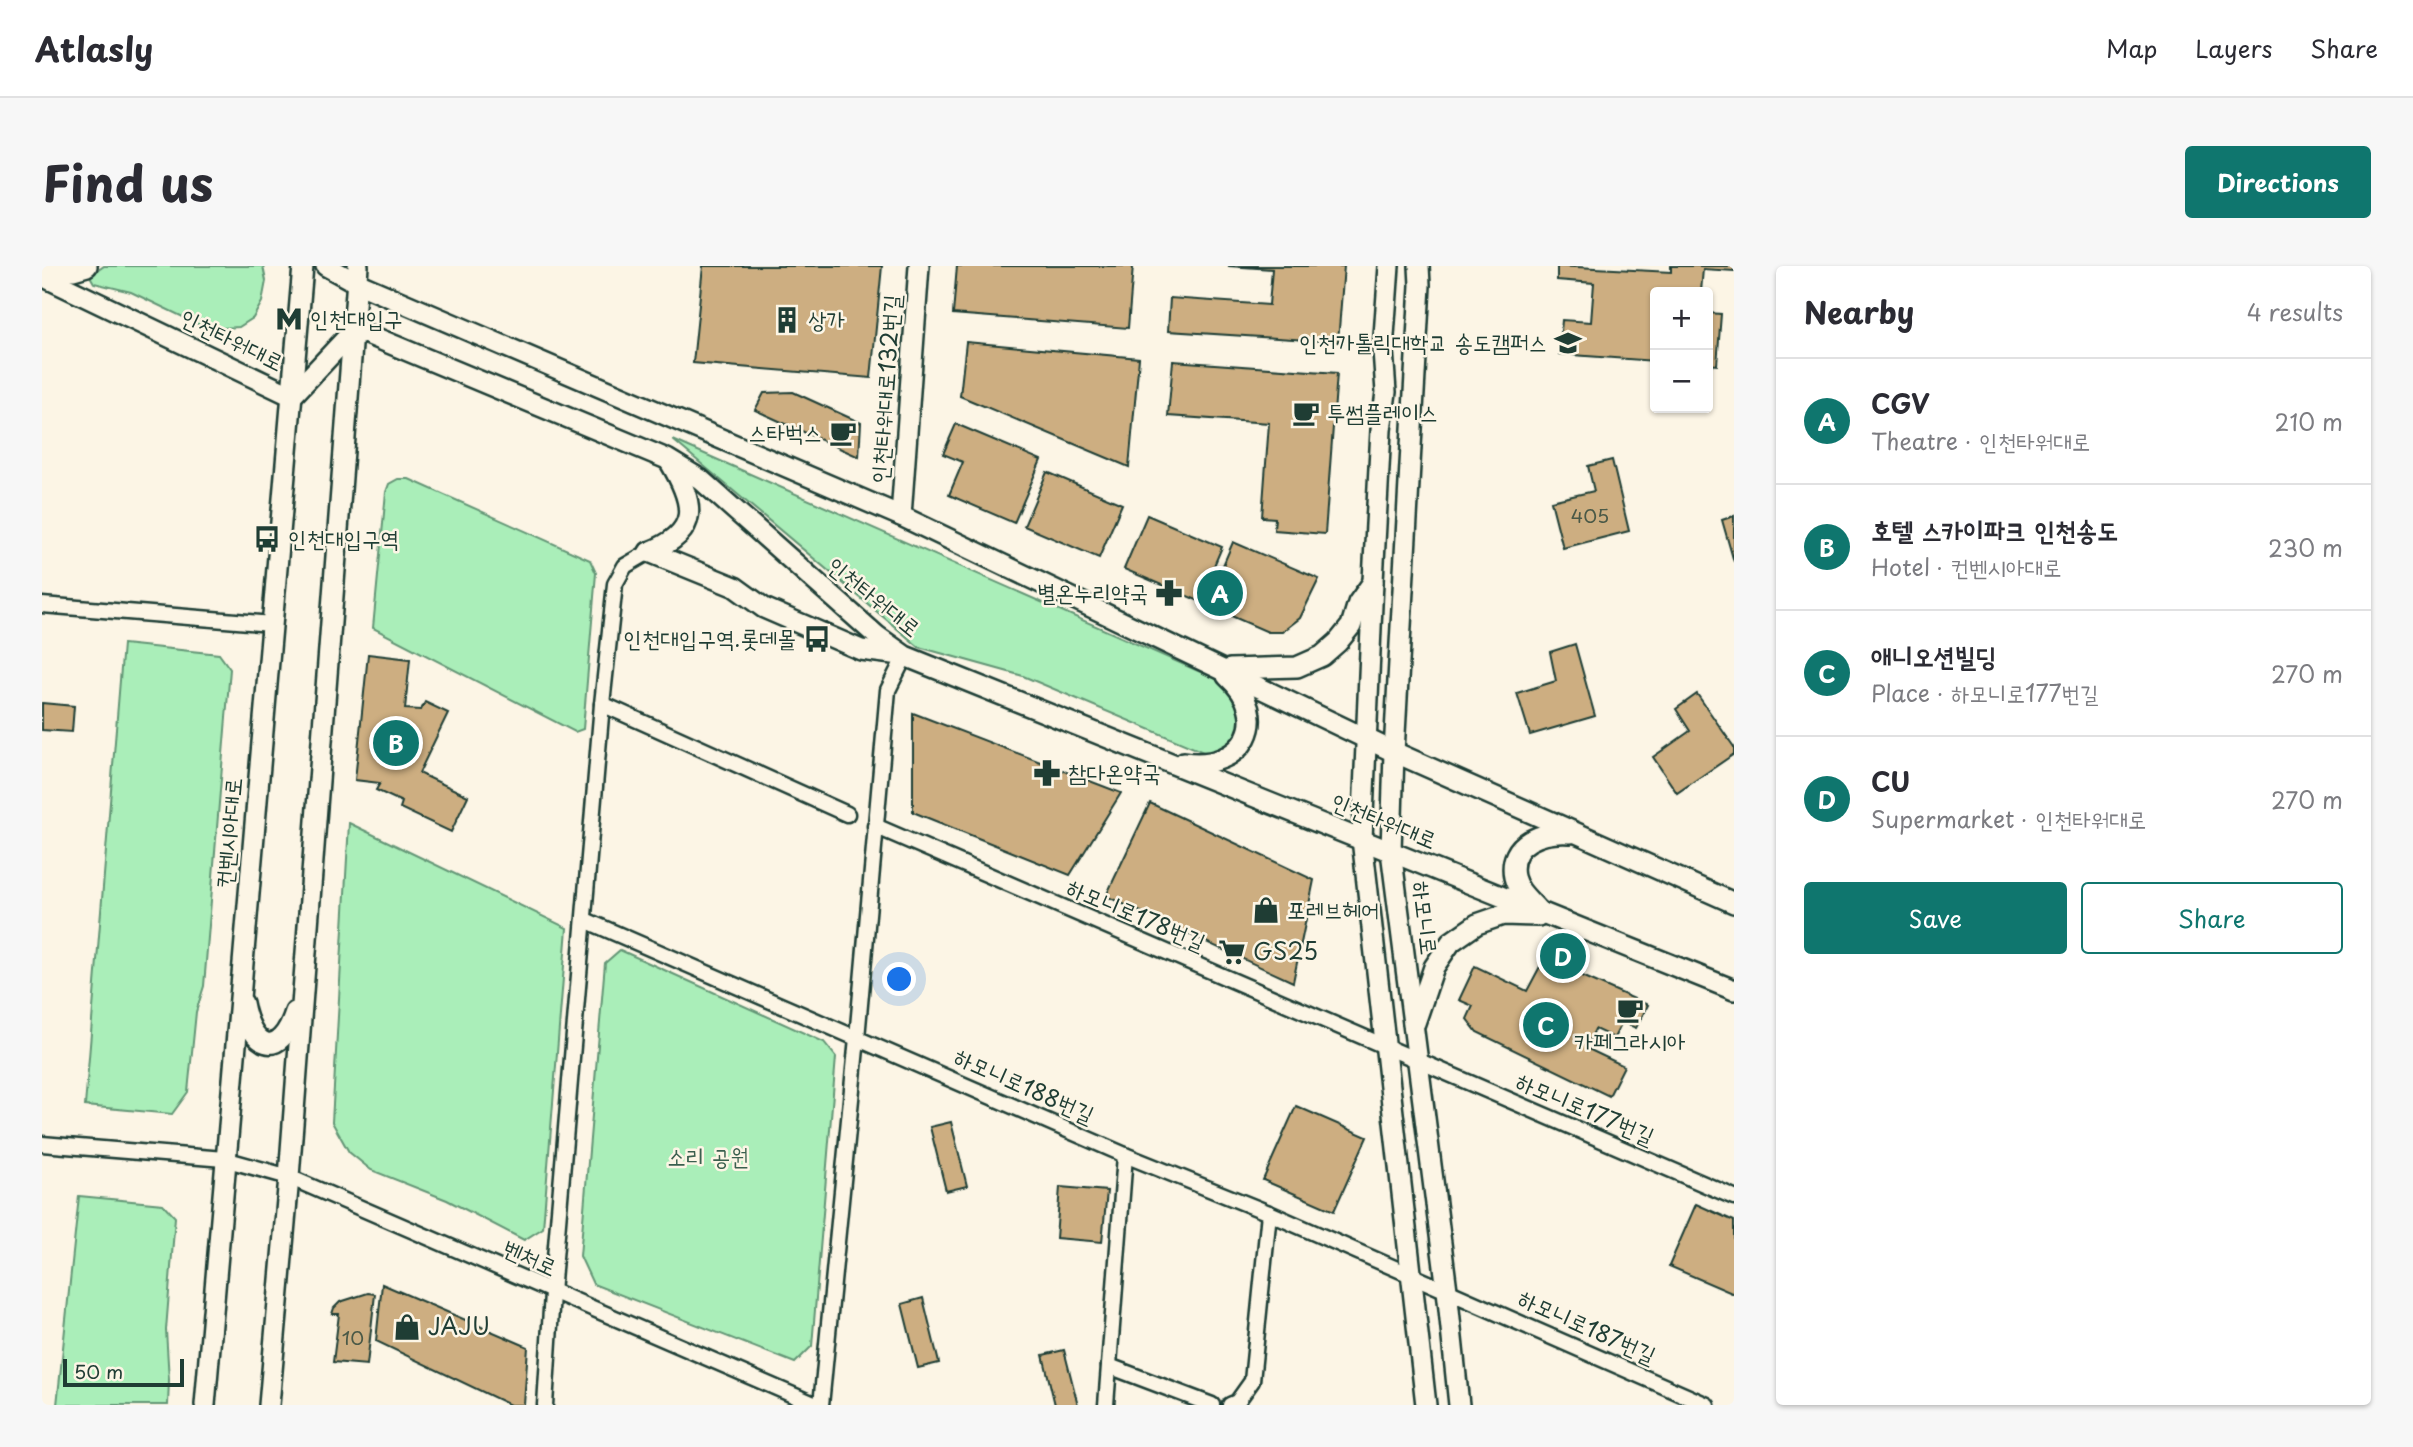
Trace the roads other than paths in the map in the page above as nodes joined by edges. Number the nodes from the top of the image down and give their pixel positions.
1 (88, 266) edge
2 (303, 266) edge
3 (326, 266) edge
4 (919, 266) edge
5 (1388, 266) edge
6 (1419, 266) edge
7 (42, 269) edge
8 (358, 274) edge
9 (42, 276) edge
10 (355, 330) junction
11 (292, 396) junction
12 (667, 458) junction
13 (901, 516) junction
14 (678, 535) junction
15 (649, 552) junction
16 (687, 568) junction
17 (1374, 581) junction
18 (42, 605) edge
19 (272, 624) junction
20 (905, 656) junction
21 (1216, 666) junction
22 (602, 704) junction
23 (1368, 739) junction
24 (1394, 752) junction
25 (1149, 753) junction
26 (846, 814) dead end
27 (875, 827) junction
28 (1579, 834) junction
29 (1362, 839) junction
30 (1391, 850) junction
31 (1734, 903) edge
32 (1545, 913) junction
33 (585, 920) junction
34 (240, 985) junction
35 (302, 988) junction
36 (1734, 990) edge
37 (1414, 1027) junction
38 (857, 1038) junction
39 (1385, 1047) junction
40 (1418, 1062) junction
41 (42, 1144) edge
42 (1125, 1155) junction
43 (224, 1159) junction
44 (289, 1177) junction
45 (1734, 1197) edge
46 (1269, 1213) junction
47 (1413, 1275) junction
48 (1447, 1290) junction
49 (552, 1293) junction
50 (1109, 1366) junction
51 (205, 1405) edge
52 (269, 1405) edge
53 (545, 1405) edge
54 (818, 1405) edge
55 (1106, 1405) edge
56 (1212, 1405) edge
57 (1230, 1405) edge
58 (1426, 1405) edge
59 (1459, 1405) edge
60 (1707, 1405) edge

1 - 7 main road
2 - 11 main road, 컨벤시아대로
3 - 8 main road
4 - 13 main road, 인천타워대로132번길
5 - 17 main road
6 - 24 main road, 하모니로
8 - 10 main road
8 - 13 main road
9 - 11 main road, 인천타워대로
10 - 11 main road, 인천타워대로
10 - 12 main road, 인천타워대로
10 - 35 main road
11 - 19 main road, 컨벤시아대로
12 - 14 main road
12 - 20 main road, 인천타워대로
13 - 21 main road
14 - 15 main road
14 - 16 main road
15 - 16 main road
15 - 22 street
16 - 20 main road
17 - 21 main road
17 - 23 main road
18 - 19 street
19 - 34 main road, 컨벤시아대로
20 - 25 main road, 인천타워대로
20 - 27 street
21 - 23 main road
21 - 25 main road
22 - 26 street
22 - 33 street
23 - 24 main road
23 - 29 main road
24 - 28 main road
24 - 30 main road, 하모니로
25 - 29 main road, 인천타워대로
27 - 38 street
27 - 39 street, 하모니로178번길
28 - 31 main road
28 - 32 main road
29 - 30 main road, 인천타워대로
29 - 39 main road
30 - 32 main road, 인천타워대로
30 - 37 main road, 하모니로
32 - 36 main road, 인천타워대로
32 - 37 main road
33 - 38 street, 하모니로188번길
33 - 49 street
34 - 35 main road
34 - 43 main road, 컨벤시아대로
35 - 44 main road
37 - 40 main road, 하모니로
38 - 42 street, 하모니로188번길
38 - 54 street
39 - 40 street, 하모니로178번길
39 - 47 main road
40 - 45 street, 하모니로177번길
40 - 48 main road, 하모니로
41 - 43 street, 벤처로
42 - 46 street, 하모니로188번길
42 - 50 street
43 - 44 street, 벤처로
43 - 51 main road, 컨벤시아대로
44 - 49 street, 벤처로
44 - 52 main road
46 - 47 street, 하모니로188번길
46 - 57 street
47 - 48 street, 하모니로188번길
47 - 58 main road
48 - 59 main road, 하모니로
48 - 60 street, 하모니로187번길
49 - 53 street
49 - 54 street, 벤처로
50 - 55 street
50 - 56 street

